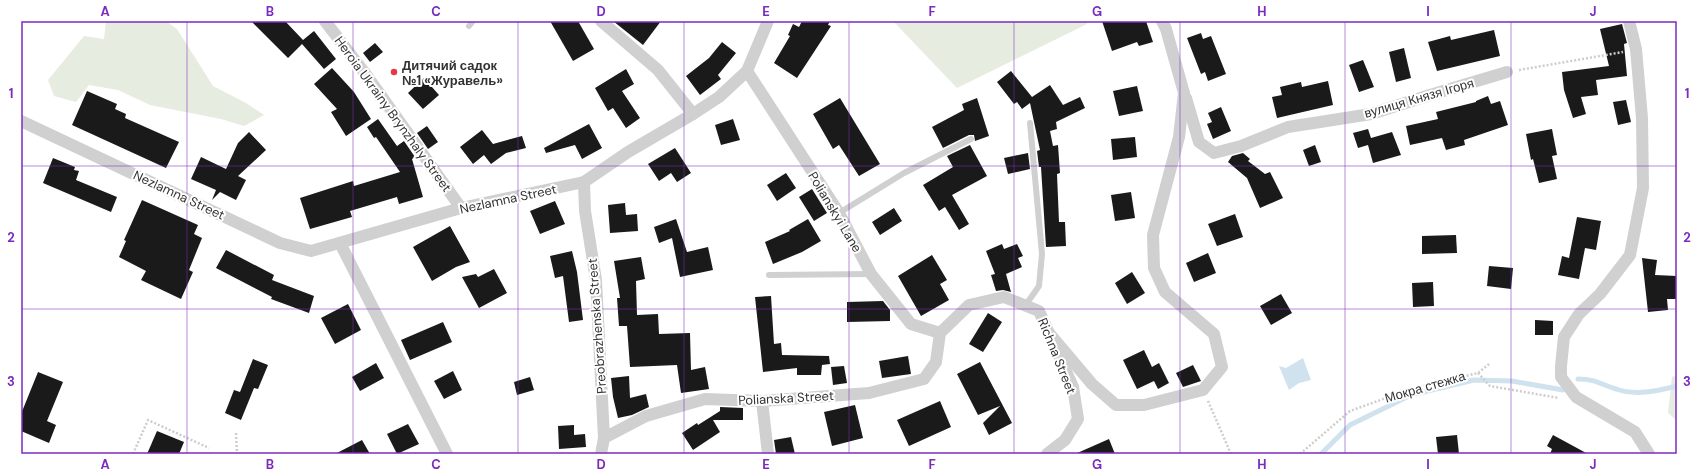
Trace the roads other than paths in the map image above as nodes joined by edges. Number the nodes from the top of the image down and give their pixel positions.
1 (325, 21) edge
2 (601, 21) edge
3 (768, 21) edge
4 (1162, 21) edge
5 (1629, 21) edge
6 (747, 71) junction
7 (1507, 72) road end
8 (1184, 93) junction
9 (693, 114) junction
10 (21, 121) edge
11 (1030, 123) dead end
12 (971, 139) dead end
13 (584, 182) junction
14 (461, 208) junction
15 (839, 213) junction
16 (340, 242) junction
17 (871, 274) junction
18 (769, 275) dead end
19 (1025, 306) junction
20 (1048, 332) junction
21 (940, 333) junction
22 (762, 401) junction
23 (604, 438) junction
24 (447, 454) edge
25 (601, 454) edge
26 (768, 454) edge
27 (1047, 454) edge
28 (1649, 454) edge

1 - 14 street, Heroia Ukrainy Brynzhaly Street
2 - 9 street
3 - 6 street
4 - 8 street
5 - 28 street
6 - 9 street
6 - 15 street, Polianskyi Lane
7 - 8 street, вулиця Князя Ігоря
8 - 20 street
9 - 13 street
10 - 16 street, Nezlamna Street
11 - 19 lane
12 - 15 lane
13 - 14 street, Nezlamna Street
13 - 23 street, Preobrazhenska Street
14 - 16 street, Nezlamna Street
15 - 17 street, Polianskyi Lane
16 - 24 street
17 - 18 lane
17 - 21 street, Polianskyi Lane
19 - 20 street, Richna Street
19 - 21 street, Richna Street
20 - 27 street, Richna Street
21 - 22 street, Polianska Street
22 - 23 street, Polianska Street
22 - 26 street
23 - 25 street, Preobrazhenska Street

